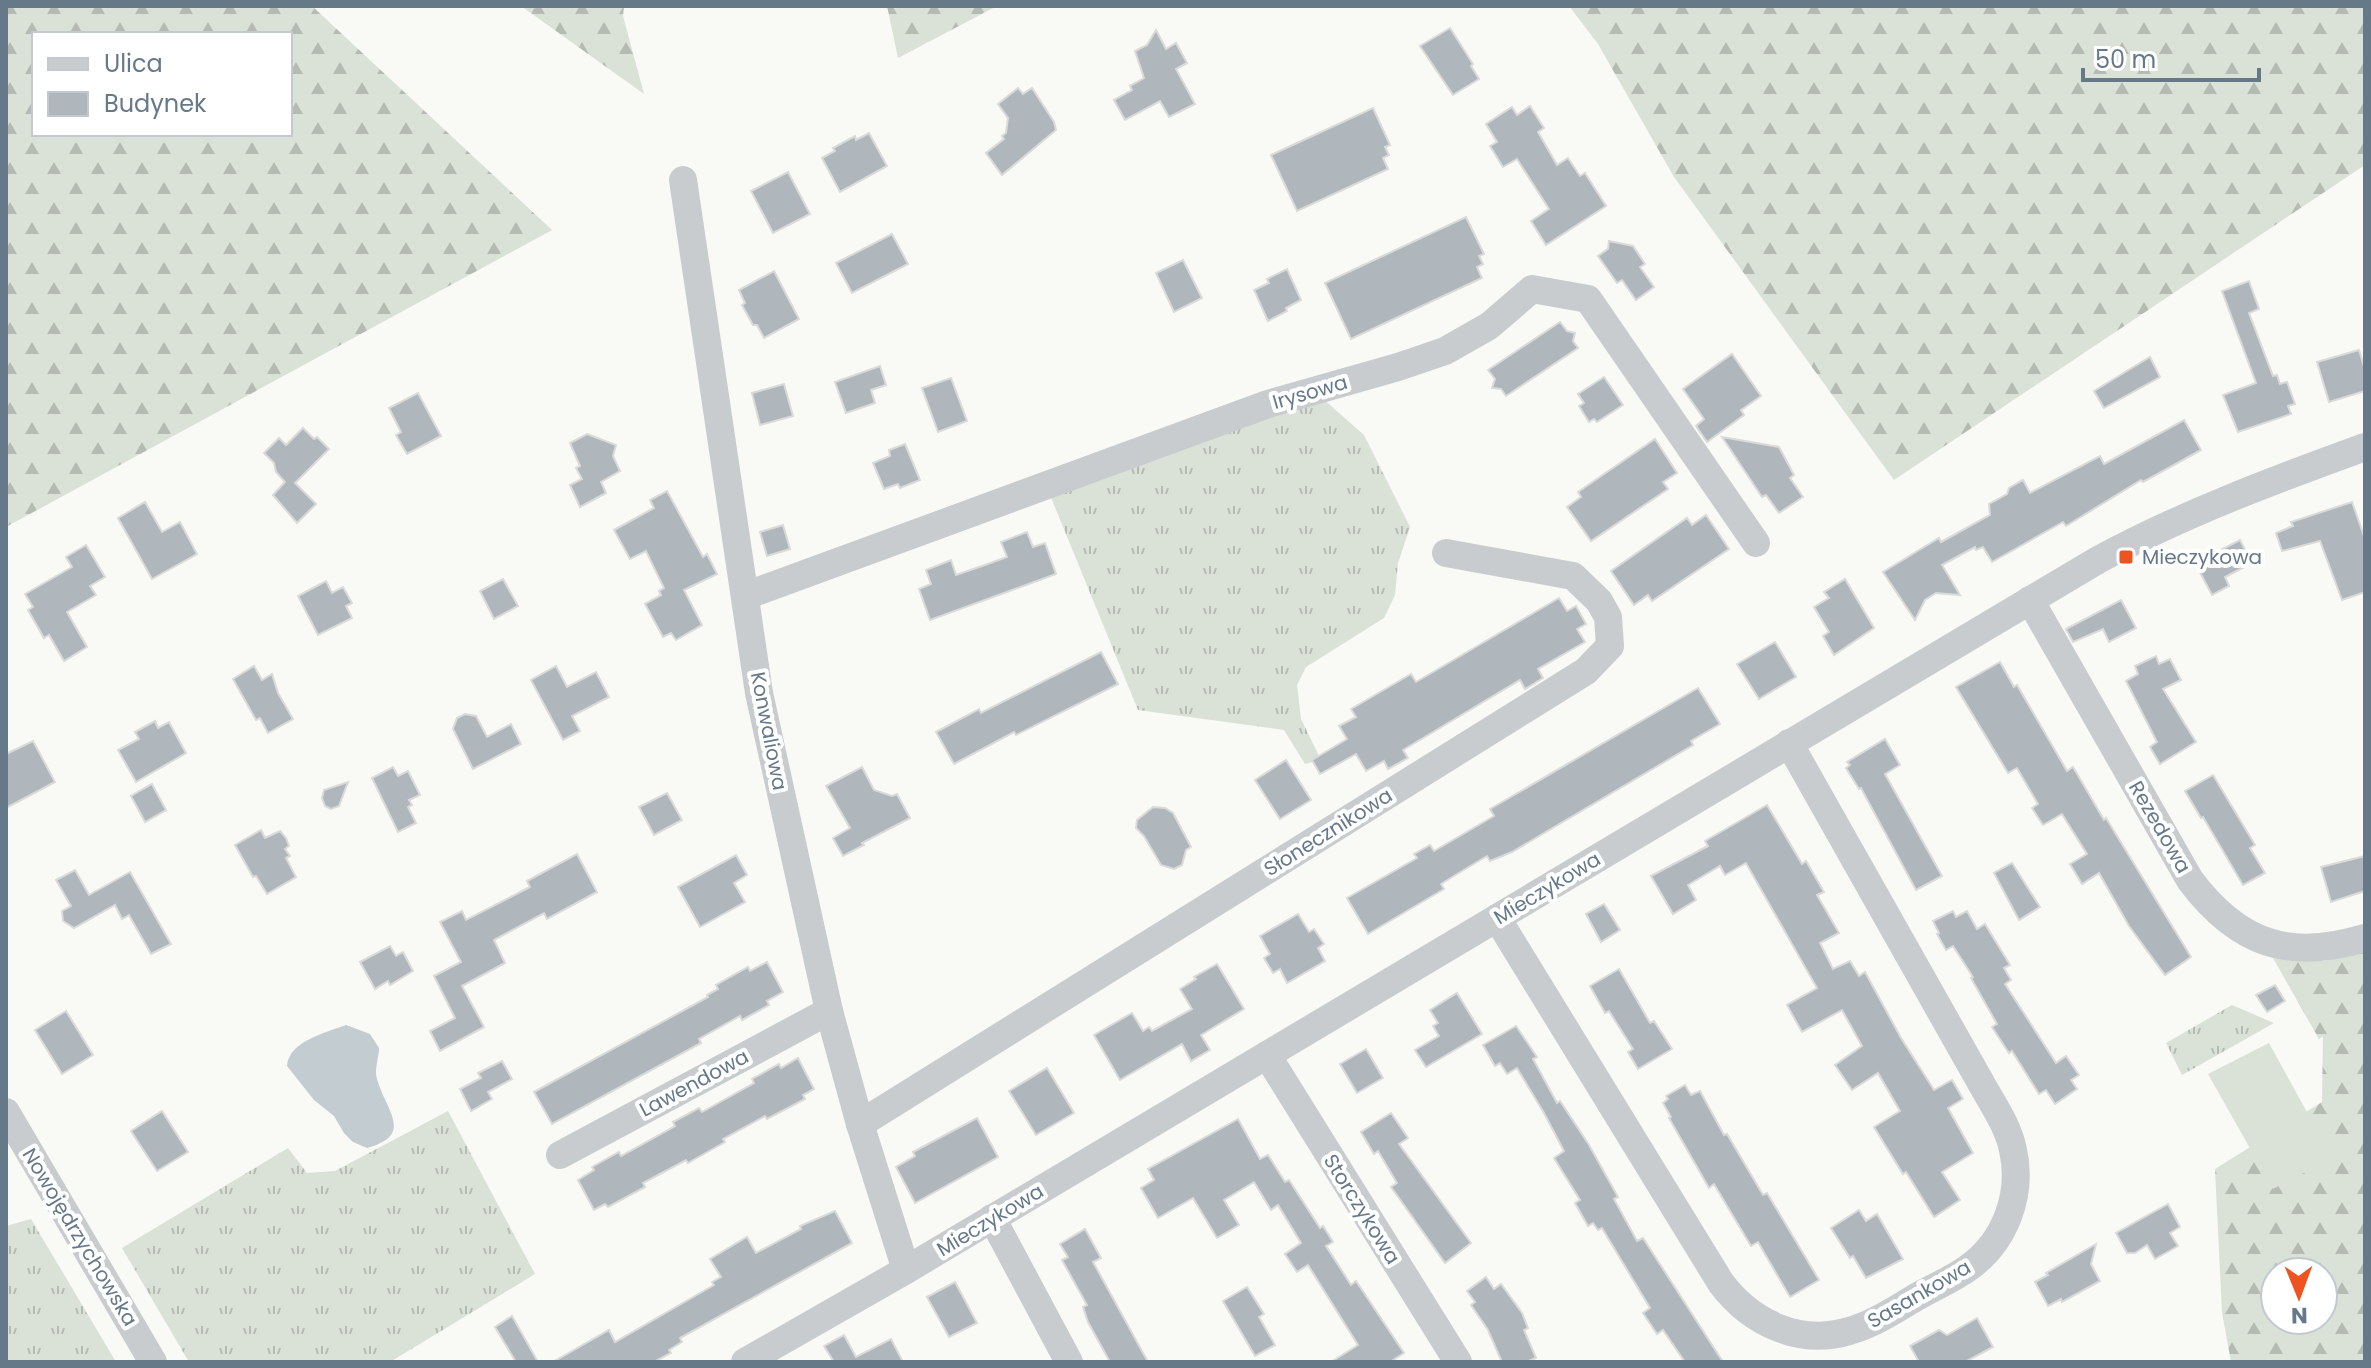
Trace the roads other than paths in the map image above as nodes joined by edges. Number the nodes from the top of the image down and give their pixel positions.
1 (683, 180) dead end
2 (2365, 447) edge
3 (1756, 543) dead end
4 (1446, 553) dead end
5 (745, 596) junction
6 (2030, 600) junction
7 (1789, 743) junction
8 (1497, 918) junction
9 (2365, 938) edge
10 (829, 1011) junction
11 (1267, 1055) junction
12 (6, 1112) edge
13 (860, 1124) junction
14 (560, 1155) dead end
15 (992, 1218) junction
16 (906, 1270) junction
17 (762, 1358) edge
18 (153, 1362) edge
19 (1069, 1362) edge
20 (1458, 1362) edge

1 - 5 street, Konwaliowa
2 - 6 street, Mieczykowa
3 - 5 street, Irysowa
4 - 13 street, Słonecznikowa
5 - 10 street, Konwaliowa
6 - 7 street, Mieczykowa
6 - 9 street, Rezedowa
7 - 8 street, Mieczykowa
7 - 8 street, Sasankowa
8 - 11 street, Mieczykowa
10 - 13 street, Konwaliowa
10 - 14 street, Lawendowa
11 - 15 street, Mieczykowa
11 - 20 street, Storczykowa
12 - 18 street, Nowojędrzychowska
13 - 16 street, Konwaliowa
15 - 16 street, Mieczykowa
15 - 19 street
16 - 17 street, Mieczykowa

